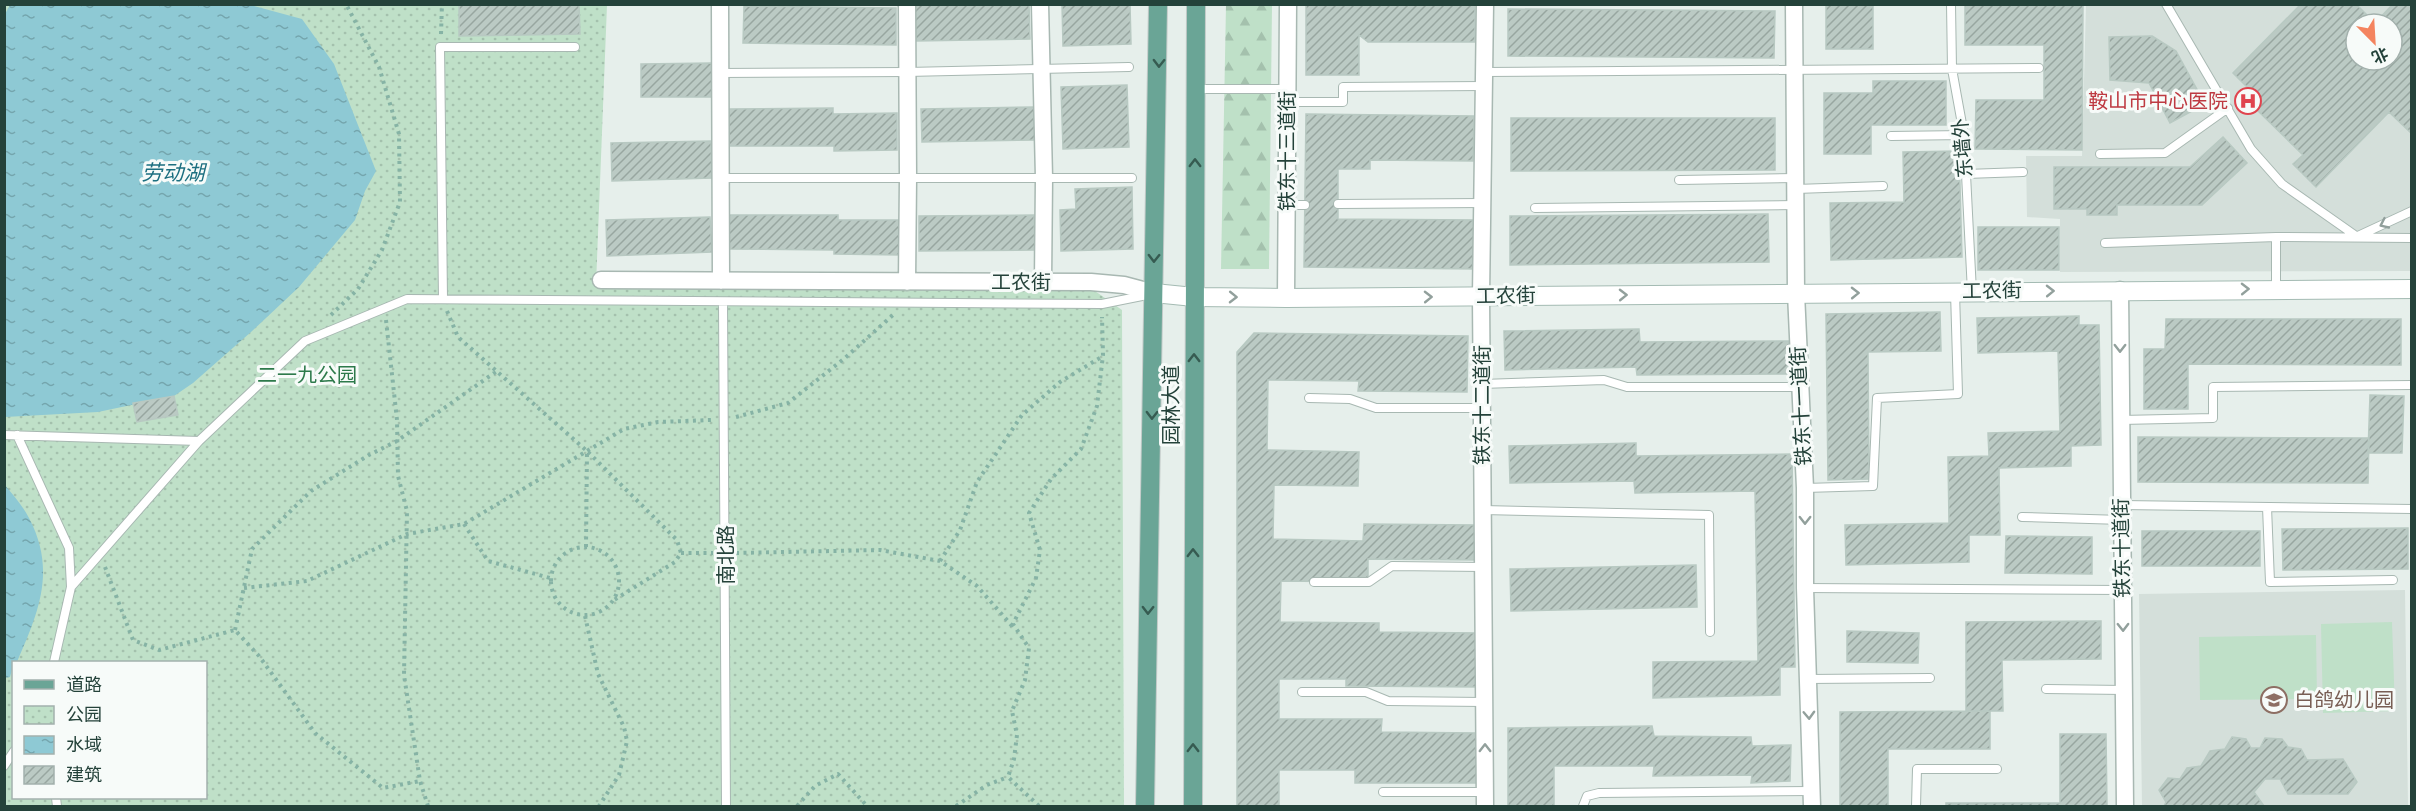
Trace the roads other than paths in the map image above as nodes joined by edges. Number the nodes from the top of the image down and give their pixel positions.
1 (720, 4) edge
2 (907, 4) edge
3 (1040, 4) edge
4 (1158, 4) edge
5 (1196, 4) edge
6 (1288, 4) edge
7 (1485, 4) edge
8 (1794, 4) edge
9 (1951, 4) edge
10 (2166, 4) edge
11 (575, 47) dead end
12 (1129, 67) dead end
13 (1042, 68) junction
14 (1794, 68) junction
15 (2039, 68) dead end
16 (1952, 69) junction
17 (719, 72) junction
18 (907, 72) junction
19 (1484, 79) junction
20 (1196, 89) junction
21 (1287, 96) junction
22 (2228, 108) junction
23 (1964, 135) junction
24 (1891, 136) dead end
25 (2100, 154) dead end
26 (2023, 172) dead end
27 (1966, 174) junction
28 (720, 178) junction
29 (908, 178) junction
30 (1044, 178) junction
31 (1132, 178) dead end
32 (1679, 180) dead end
33 (1882, 186) dead end
34 (1796, 191) junction
35 (1482, 203) junction
36 (1338, 204) dead end
37 (1287, 205) junction
38 (1305, 205) dead end
39 (1534, 208) dead end
40 (2412, 211) edge
41 (2276, 237) junction
42 (2356, 237) junction
43 (2412, 238) edge
44 (2105, 243) dead end
45 (601, 280) dead end
46 (722, 281) junction
47 (907, 282) junction
48 (1043, 282) junction
49 (2276, 288) junction
50 (2412, 289) edge
51 (2120, 290) junction
52 (1963, 292) junction
53 (1154, 293) junction
54 (1796, 293) junction
55 (1481, 296) junction
56 (1194, 297) junction
57 (1286, 298) junction
58 (443, 299) junction
59 (723, 303) junction
60 (1194, 330) junction
61 (1482, 384) junction
62 (2412, 385) edge
63 (1799, 387) junction
64 (1309, 398) dead end
65 (1482, 408) junction
66 (2120, 420) junction
67 (4, 435) edge
68 (17, 435) junction
69 (199, 441) junction
70 (1805, 488) junction
71 (2267, 507) junction
72 (2412, 509) edge
73 (1483, 510) junction
74 (2122, 512) junction
75 (2022, 517) dead end
76 (1483, 567) junction
77 (2393, 580) dead end
78 (1314, 582) dead end
79 (71, 587) junction
80 (1805, 588) junction
81 (2123, 590) junction
82 (1710, 632) dead end
83 (54, 661) edge
84 (1930, 678) dead end
85 (1808, 679) junction
86 (2046, 689) dead end
87 (2124, 690) junction
88 (1302, 692) dead end
89 (1484, 702) junction
90 (1997, 769) dead end
91 (1383, 792) dead end
92 (1485, 799) edge
93 (1812, 799) edge
94 (726, 807) edge
95 (1145, 807) edge
96 (1193, 807) edge
97 (1583, 807) edge
98 (1916, 807) edge
99 (2125, 807) edge

1 - 17 street
2 - 18 street
3 - 13 street
4 -> 53 main road
5 - 20 main road, 园林大道
6 - 21 street, 铁东十三道街
7 - 19 street, 铁东十二道街
8 - 14 street, 铁东十一道街
9 - 16 lane, 东墙外
10 - 22 lane
11 - 58 lane
12 - 13 lane
13 - 18 lane
13 - 30 street
14 - 16 lane
14 - 19 lane
14 - 34 street, 铁东十一道街
15 - 16 lane
16 - 23 lane, 东墙外
17 - 18 lane
17 - 28 street
18 - 29 street
19 - 21 lane
19 - 35 street, 铁东十二道街
20 - 21 lane
56 -> 20 main road, 园林大道
21 - 37 street, 铁东十三道街
22 - 25 lane
22 - 42 lane
23 - 24 lane
23 - 27 lane, 东墙外
26 - 27 lane
27 - 52 lane, 东墙外
28 - 29 lane
28 - 46 street
29 - 30 lane
29 - 47 street
30 - 31 lane
30 - 48 street
32 - 34 lane
33 - 34 lane
34 - 39 lane
34 - 54 street, 铁东十一道街
35 - 36 lane
35 - 55 street, 铁东十二道街
37 - 38 lane
37 - 57 street, 铁东十三道街
40 -> 42 lane
41 - 42 lane
41 - 44 lane
41 - 49 lane
42 - 43 lane
45 - 46 street, 工农街
46 - 47 street, 工农街
47 - 48 street, 工农街
48 - 53 street, 工农街
49 - 50 street, 工农街
51 -> 49 street, 工农街
52 -> 51 street, 工农街
51 -> 66 street, 铁东十道街
54 -> 52 street, 工农街
52 - 70 lane, 东墙外
53 - 56 street, 工农街
53 - 59 lane
53 - 60 street
53 -> 95 main road
55 -> 54 street, 工农街
54 - 63 street, 铁东十一道街
57 -> 55 street, 工农街
55 - 61 street, 铁东十二道街
56 -> 57 street, 工农街
56 - 60 main road, 园林大道
58 - 59 lane
58 - 69 lane
59 - 94 lane, 南北路
96 -> 60 main road, 园林大道
61 - 63 lane
61 - 65 street, 铁东十二道街
62 - 66 lane
63 - 70 street, 铁东十一道街
64 - 65 lane
65 - 73 street, 铁东十二道街
66 - 74 street, 铁东十道街
67 - 68 lane
68 - 69 lane
68 - 79 lane
69 - 79 lane
70 -> 80 street, 铁东十一道街
71 - 72 lane
71 - 74 lane
71 - 77 lane
73 - 76 street, 铁东十二道街
73 - 82 lane
74 - 75 lane
74 - 81 street, 铁东十道街
76 - 78 lane
76 - 89 street, 铁东十二道街
79 - 83 lane
80 - 81 lane
80 - 85 street, 铁东十一道街
81 -> 87 street, 铁东十道街
84 - 85 lane
85 -> 93 street, 铁东十一道街
86 - 87 lane
87 - 99 street, 铁东十道街
88 - 89 lane
92 -> 89 street, 铁东十二道街
90 - 98 lane
91 - 92 lane
93 - 97 lane

